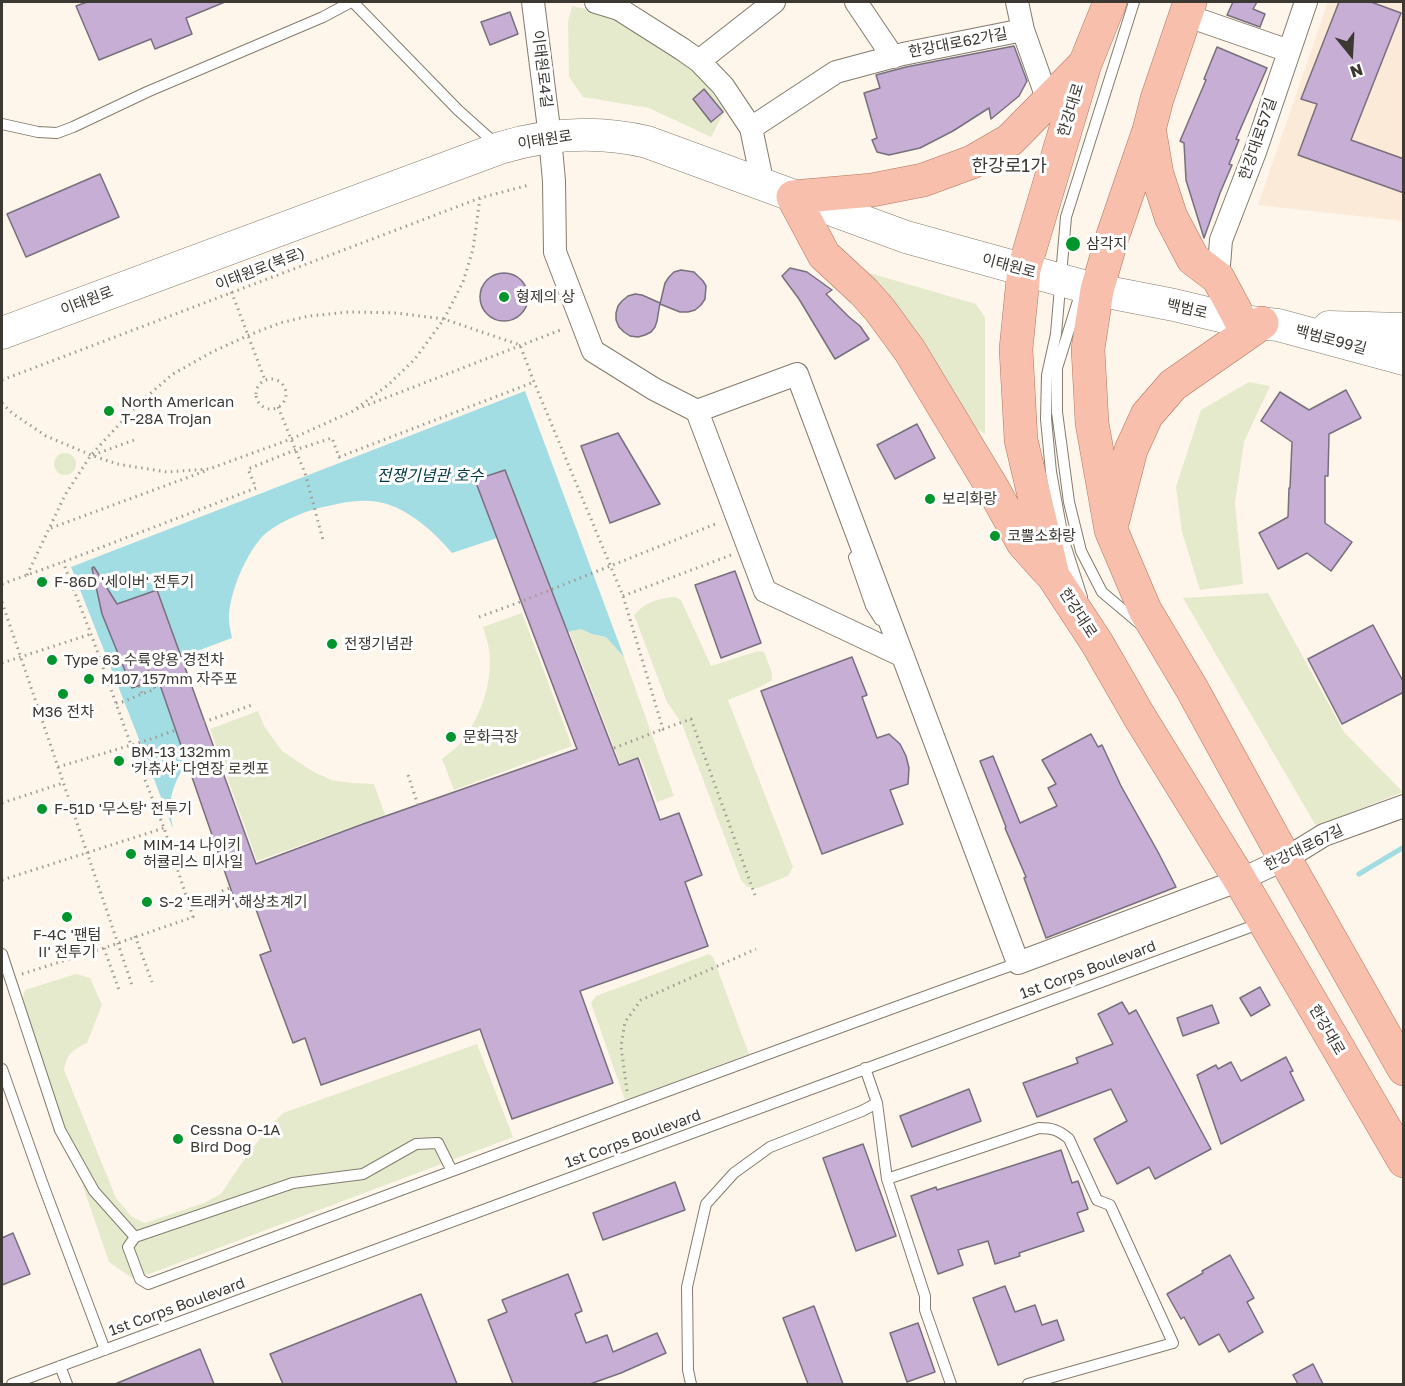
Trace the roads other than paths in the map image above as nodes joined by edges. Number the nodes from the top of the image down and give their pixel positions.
1 (352, 2) edge
2 (533, 2) edge
3 (596, 2) edge
4 (774, 2) edge
5 (856, 2) edge
6 (1017, 2) edge
7 (1110, 2) edge
8 (1134, 2) edge
9 (1306, 2) edge
10 (1188, 8) edge
11 (1023, 30) junction
12 (1289, 51) junction
13 (893, 57) junction
14 (699, 61) junction
15 (1085, 64) junction
16 (1157, 99) junction
17 (1048, 100) junction
18 (2, 124) edge
19 (751, 128) junction
20 (1149, 130) junction
21 (550, 136) junction
22 (501, 148) junction
23 (1126, 164) dead end
24 (764, 185) junction
25 (793, 197) junction
26 (1024, 269) junction
27 (1218, 278) junction
28 (1081, 284) junction
29 (1404, 312) edge
30 (1260, 323) junction
31 (1404, 329) edge
32 (2, 333) edge
33 (1404, 336) edge
34 (1404, 359) edge
35 (697, 411) junction
36 (844, 527) dead end
37 (1111, 530) junction
38 (1053, 576) junction
39 (1097, 643) junction
40 (1168, 648) junction
41 (903, 656) junction
42 (1404, 806) edge
43 (1285, 859) junction
44 (1240, 880) junction
45 (1264, 921) junction
46 (2, 954) edge
47 (1018, 963) junction
48 (865, 1068) junction
49 (2, 1069) edge
50 (1404, 1069) edge
51 (877, 1103) junction
52 (1404, 1161) edge
53 (452, 1171) junction
54 (887, 1179) junction
55 (135, 1238) junction
56 (105, 1350) junction
57 (60, 1366) junction
58 (12, 1384) edge
59 (67, 1384) edge
60 (691, 1384) edge
61 (951, 1384) edge
62 (1028, 1384) edge

1 - 18 lane
1 - 22 lane
2 - 21 street, 이태원로4길
3 - 14 street
4 - 14 street
5 - 13 street, 한강대로62가길
6 - 11 street
7 - 15 main road, 한강대로
8 - 28 lane
9 - 12 street, 한강대로57길
10 - 12 street
10 - 16 main road
11 - 13 street, 한강대로62가길
11 - 17 street
12 - 27 street, 한강대로57길
13 - 19 street, 한강대로62가길
14 - 19 street
15 - 17 main road
15 - 26 main road, 한강대로
16 - 20 main road
16 - 23 lane
17 - 25 main road
19 - 24 street
20 - 27 main road
20 - 28 main road
21 - 22 main road, 이태원로
21 - 24 main road, 이태원로
21 - 35 street, 이태원로4길
22 - 32 main road, 이태원로
24 - 25 main road, 이태원로
25 - 26 main road, 이태원로
25 - 38 main road
26 - 28 main road, 이태원로
26 - 38 main road, 한강대로
27 - 30 main road
28 - 30 main road, 백범로
28 - 37 main road
28 - 39 lane
28 - 40 lane
29 - 30 main road, 백범로99길
30 - 31 main road, 백범로
30 - 33 main road, 백범로
30 - 34 main road, 백범로99길
30 - 37 main road
35 - 41 street
35 - 41 street
36 - 41 lane
37 - 40 main road
38 - 39 main road, 한강대로
39 - 44 main road, 한강대로
40 - 43 main road
41 - 47 street
42 - 43 street, 한강대로67길
43 - 44 street, 한강대로67길
43 - 50 main road
44 - 45 main road, 한강대로
44 - 47 street, 한강대로67길
45 - 48 lane, 1st Corps Boulevard
45 - 52 main road, 한강대로
46 - 55 lane
47 - 53 lane
48 - 51 lane
48 - 56 lane, 1st Corps Boulevard
49 - 56 lane
51 - 54 lane
51 - 60 lane
53 - 55 lane
53 - 55 lane
54 - 61 lane
54 - 62 lane
56 - 57 lane, 1st Corps Boulevard
57 - 58 lane, 1st Corps Boulevard
57 - 59 lane

